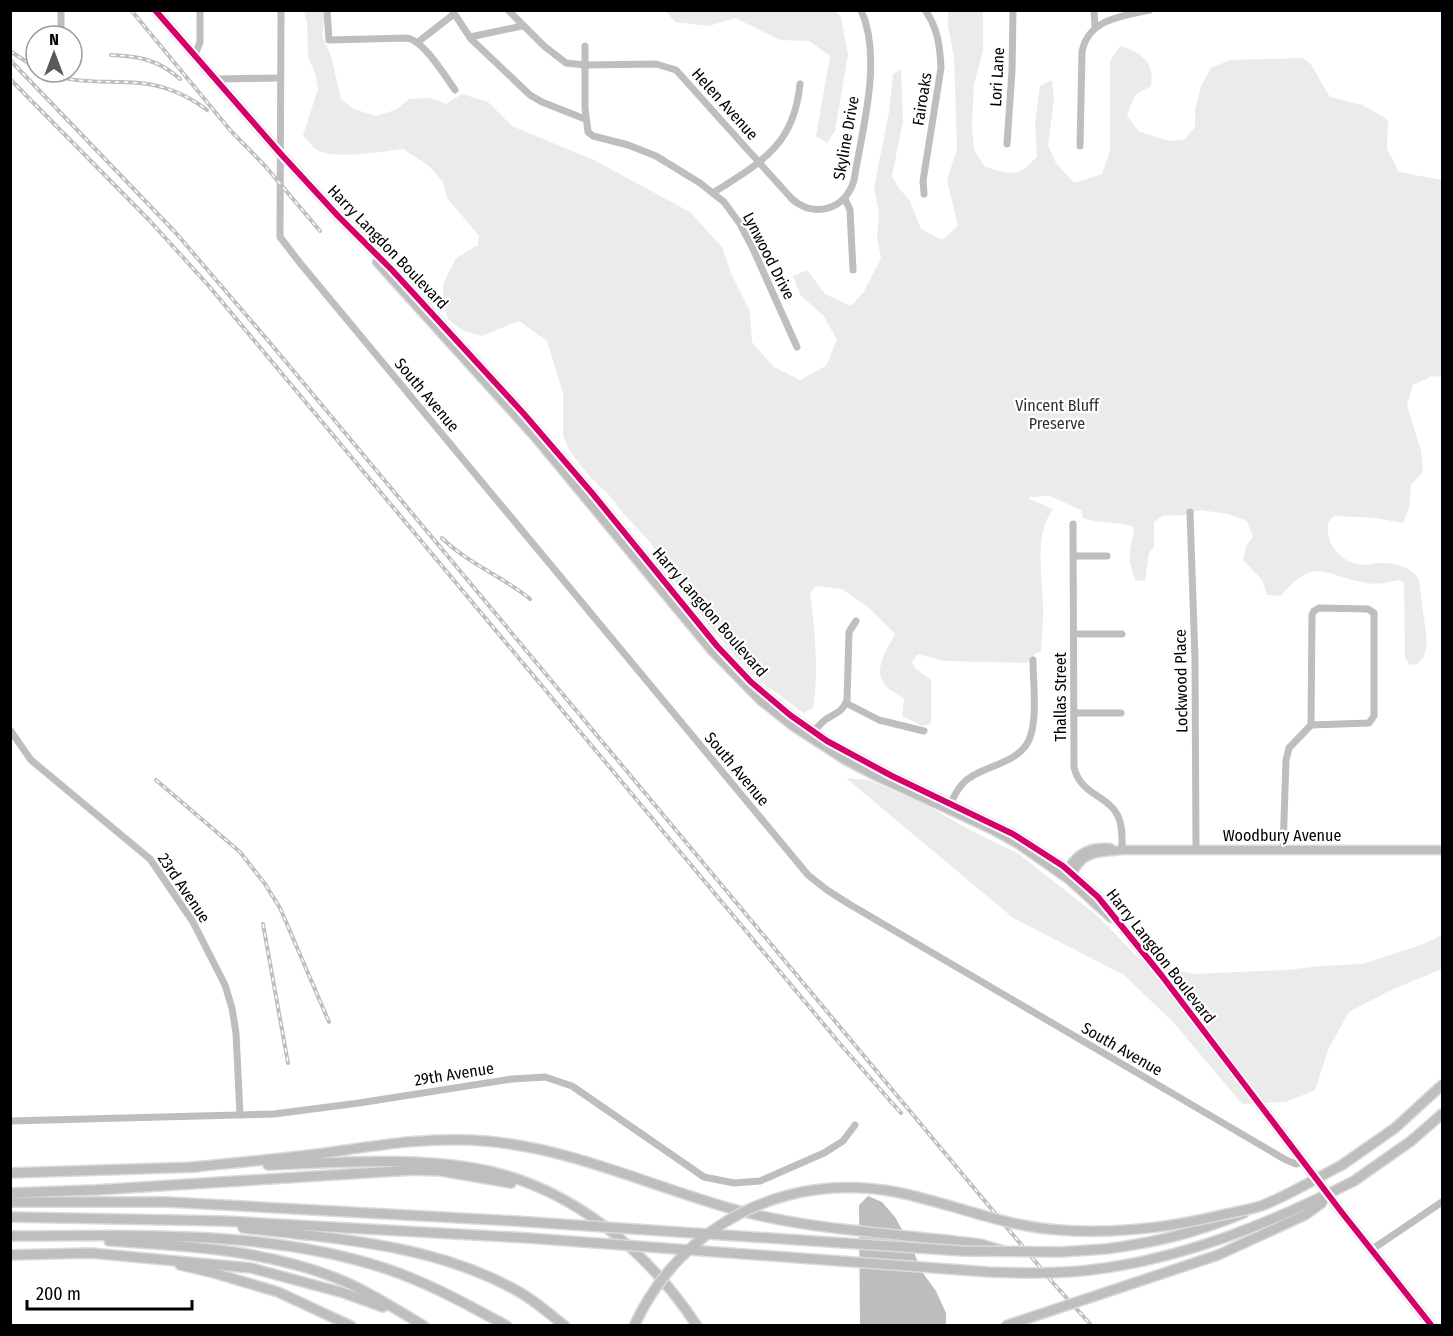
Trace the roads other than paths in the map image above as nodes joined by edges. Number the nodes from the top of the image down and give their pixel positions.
1 (155, 10) edge
2 (200, 10) edge
3 (281, 10) edge
4 (327, 10) edge
5 (508, 10) edge
6 (861, 10) edge
7 (925, 10) edge
8 (1013, 10) edge
9 (1094, 10) edge
10 (1150, 10) edge
11 (453, 12) edge
12 (522, 26) junction
13 (1095, 27) junction
14 (470, 38) junction
15 (418, 42) junction
16 (585, 46) dead end
17 (195, 55) junction
18 (585, 65) junction
19 (280, 78) junction
20 (216, 79) junction
21 (800, 84) dead end
22 (455, 90) dead end
23 (585, 119) junction
24 (1007, 144) dead end
25 (1080, 146) dead end
26 (280, 153) junction
27 (760, 164) junction
28 (713, 193) junction
29 (924, 194) dead end
30 (845, 199) junction
31 (853, 270) dead end
32 (798, 347) dead end
33 (1190, 512) dead end
34 (1073, 524) dead end
35 (1074, 556) junction
36 (1107, 556) dead end
37 (856, 621) dead end
38 (1074, 634) junction
39 (1122, 634) dead end
40 (1033, 660) dead end
41 (846, 703) junction
42 (1074, 713) junction
43 (1121, 713) dead end
44 (1311, 725) junction
45 (10, 730) edge
46 (924, 731) dead end
47 (811, 735) junction
48 (949, 806) junction
49 (1122, 850) junction
50 (1196, 850) junction
51 (1283, 850) junction
52 (1443, 850) edge
53 (1078, 860) junction
54 (1057, 861) junction
55 (1068, 873) junction
56 (1083, 882) junction
57 (1127, 932) junction
58 (1443, 1085) edge
59 (1443, 1114) edge
60 (240, 1115) junction
61 (10, 1121) edge
62 (855, 1125) dead end
63 (1302, 1161) junction
64 (192, 1167) junction
65 (10, 1173) edge
66 (1354, 1181) junction
67 (537, 1187) junction
68 (10, 1193) edge
69 (10, 1202) edge
70 (1443, 1202) edge
71 (1260, 1206) junction
72 (10, 1216) edge
73 (224, 1221) junction
74 (10, 1236) edge
75 (1371, 1250) junction
76 (1009, 1252) junction
77 (10, 1255) edge
78 (155, 1258) junction
79 (410, 1317) junction
80 (351, 1326) edge
81 (424, 1326) edge
82 (507, 1326) edge
83 (565, 1326) edge
84 (634, 1326) edge
85 (697, 1326) edge
86 (1005, 1326) edge
87 (1432, 1326) edge

1 - 17 main road, Harry Langdon Boulevard
2 - 17 street
3 - 19 street
4 - 15 street
5 - 12 street, Helen Avenue
6 - 30 street, Skyline Drive
7 - 29 street, Fairoaks
8 - 24 street, Lori Lane
9 - 13 street
10 - 13 street
11 - 14 street
11 - 15 street
12 - 14 street
12 - 18 street, Helen Avenue
13 - 25 street
14 - 23 street
15 - 22 street
16 - 18 street
17 - 20 main road, Harry Langdon Boulevard
18 - 23 street
18 - 27 street, Helen Avenue
19 - 20 street
19 - 26 street
20 - 26 main road, Harry Langdon Boulevard
21 - 27 street
23 - 28 street, Lynwood Drive
26 - 47 main road, Harry Langdon Boulevard
26 - 63 street, South Avenue
27 - 28 street
27 - 30 street, Skyline Drive
28 - 32 street, Lynwood Drive
30 - 31 street
33 - 50 street, Lockwood Place
34 - 35 street, Thallas Street
35 - 36 street
35 - 38 street, Thallas Street
37 - 41 street
38 - 39 street
38 - 42 street, Thallas Street
40 - 48 street
41 - 46 street
41 - 47 street
42 - 43 street
42 - 49 street, Thallas Street
44 - 44 street
44 - 51 street
45 - 60 street, 23rd Avenue
47 - 48 main road, Harry Langdon Boulevard
48 - 54 main road, Harry Langdon Boulevard
48 - 55 main road, Harry Langdon Boulevard
49 - 50 main road, Woodbury Avenue
49 - 53 main road, Woodbury Avenue
50 - 51 main road, Woodbury Avenue
51 - 52 main road, Woodbury Avenue
53 - 54 main road
53 - 55 main road
53 - 56 main road
54 - 55 main road, Harry Langdon Boulevard
55 - 56 main road, Harry Langdon Boulevard
55 - 57 main road, Harry Langdon Boulevard
56 - 57 main road, Harry Langdon Boulevard
57 - 63 main road, Harry Langdon Boulevard
58 - 71 highway, bridge
59 - 66 highway
60 - 61 street, 29th Avenue
60 - 62 street, 29th Avenue
63 - 75 main road, Harry Langdon Boulevard
64 - 65 highway
64 - 67 highway
64 - 76 highway, bridge
66 - 73 highway, bridge
66 - 86 highway, bridge
67 - 68 highway
67 - 85 highway
69 - 76 highway, bridge
70 - 75 street
71 - 76 highway, bridge
71 - 84 highway, bridge
72 - 73 highway
73 - 83 highway
74 - 79 highway
74 - 82 highway
75 - 87 main road, Harry Langdon Boulevard
77 - 78 highway
78 - 79 highway
78 - 80 highway
79 - 81 highway

